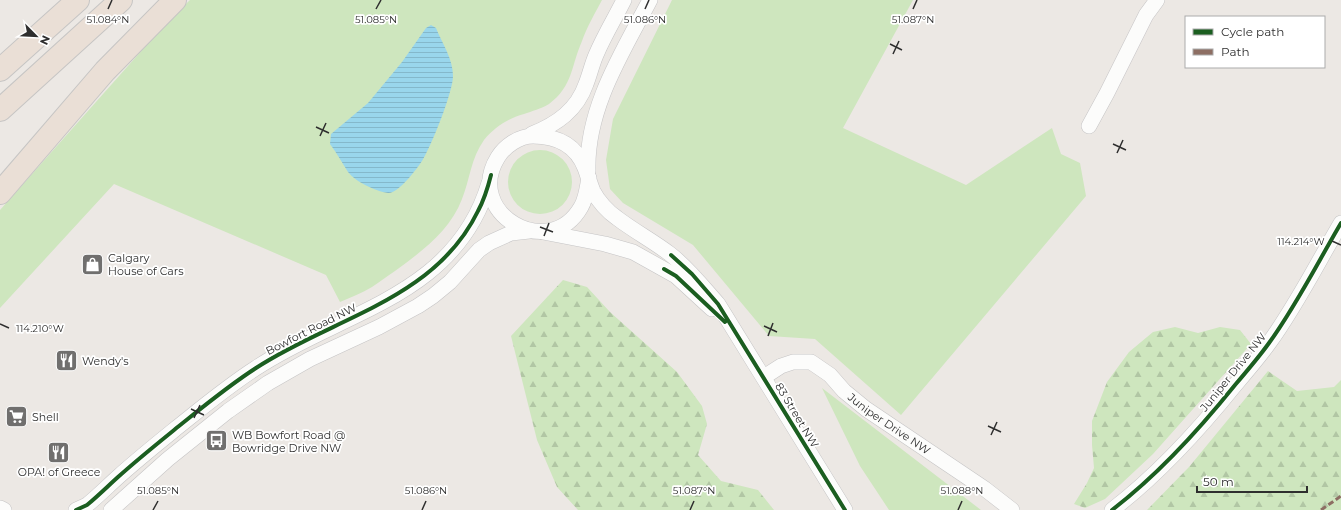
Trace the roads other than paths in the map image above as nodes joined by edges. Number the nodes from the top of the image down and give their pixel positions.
1 (74, 0) edge
2 (78, 0) edge
3 (121, 0) edge
4 (175, 0) edge
5 (624, 0) edge
6 (650, 0) edge
7 (1157, 0) edge
8 (50, 24) junction
9 (0, 70) edge
10 (0, 110) edge
11 (1089, 126) dead end
12 (528, 136) junction
13 (491, 174) junction
14 (588, 177) junction
15 (0, 193) edge
16 (1341, 223) edge
17 (535, 231) junction
18 (734, 330) junction
19 (764, 378) junction
20 (0, 508) edge
21 (4, 510) edge
22 (76, 510) edge
23 (111, 510) edge
24 (845, 510) edge
25 (1012, 510) edge
26 (1112, 510) edge

1 - 8 highway
2 - 8 highway
3 - 10 highway
4 - 15 highway
5 - 12 street
6 - 14 street
7 - 11 street
8 - 9 highway
12 - 13 street
12 - 14 street
13 - 17 street
13 - 22 street, Bowfort Road NW
14 - 17 street
14 - 18 street, 83 Street NW
16 - 26 street, Juniper Drive NW
17 - 18 street, 83 Street NW
17 - 23 street
18 - 19 street, 83 Street NW
19 - 24 street, 83 Street NW
19 - 25 street, Juniper Drive NW
20 - 21 street

